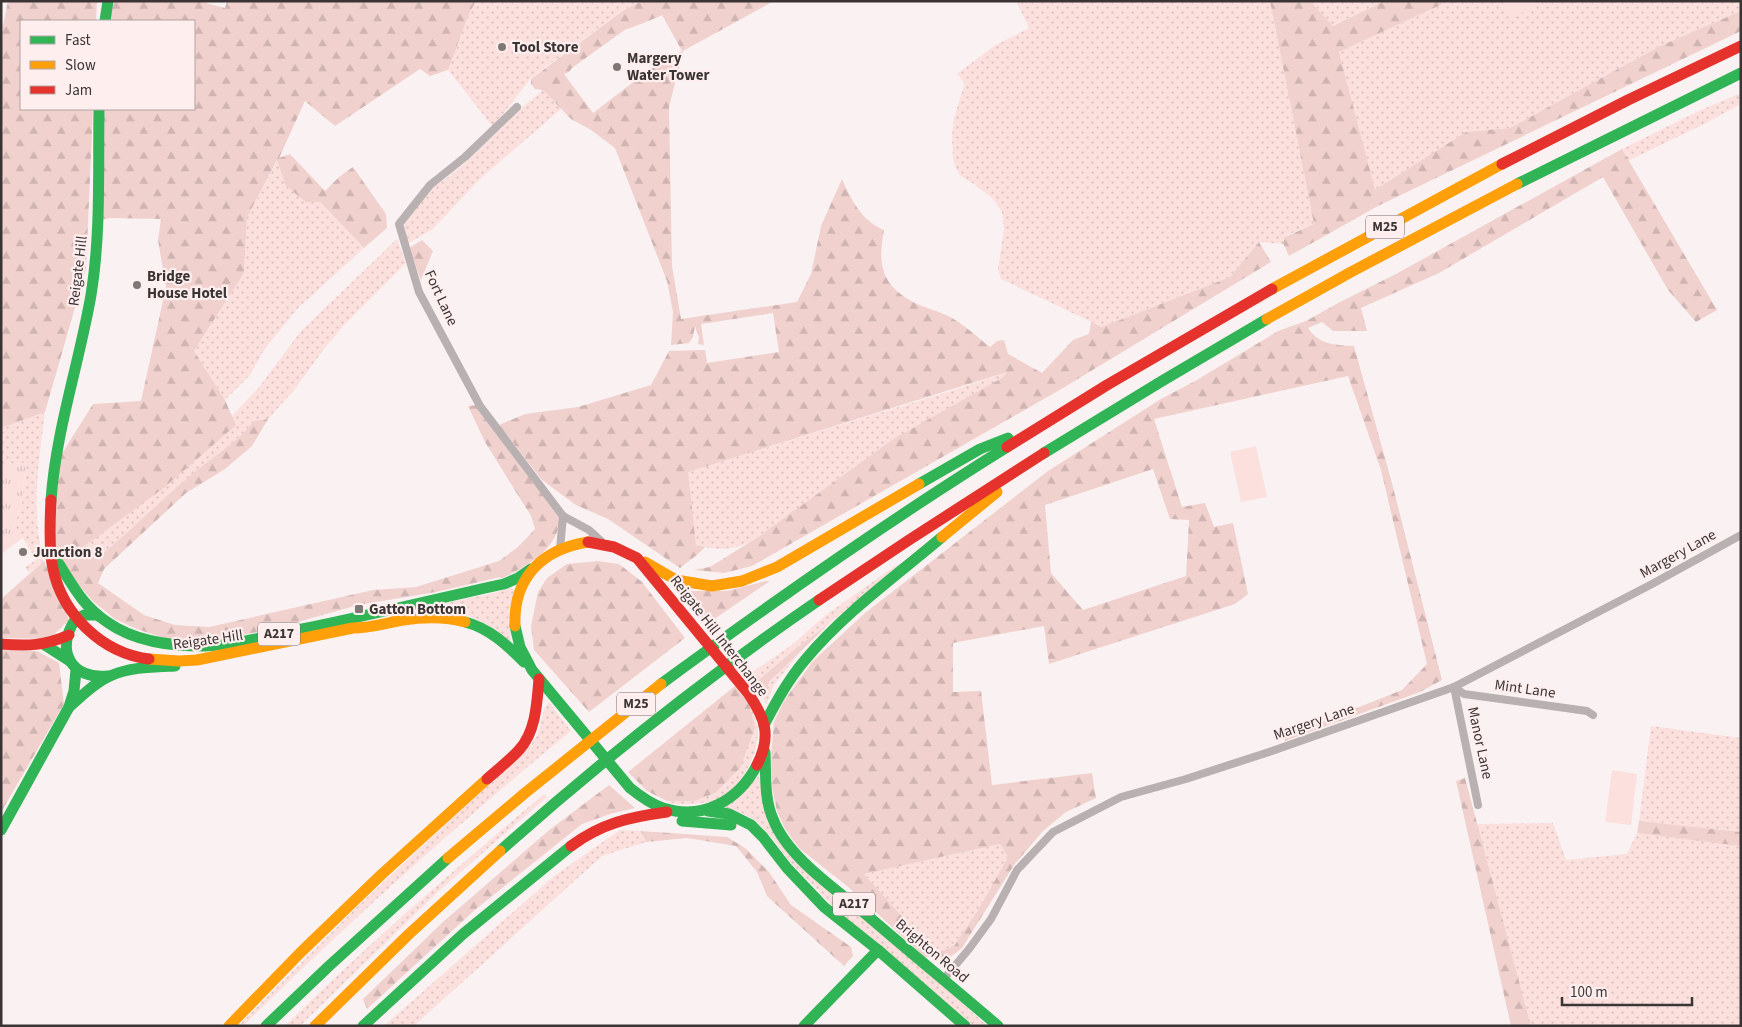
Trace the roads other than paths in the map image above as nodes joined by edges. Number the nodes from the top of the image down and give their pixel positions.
1 (108, 1) edge
2 (105, 20) edge
3 (1741, 46) edge
4 (1741, 73) edge
5 (517, 107) dead end
6 (99, 110) edge
7 (1040, 426) junction
8 (1052, 447) junction
9 (562, 516) junction
10 (1741, 535) edge
11 (604, 544) junction
12 (560, 548) junction
13 (52, 553) junction
14 (637, 558) junction
15 (535, 565) junction
16 (97, 615) junction
17 (77, 618) junction
18 (364, 628) junction
19 (69, 634) junction
20 (1, 644) edge
21 (45, 645) junction
22 (73, 666) junction
23 (530, 667) junction
24 (109, 676) junction
25 (539, 679) junction
26 (1454, 687) junction
27 (69, 707) junction
28 (1593, 715) dead end
29 (764, 724) junction
30 (765, 750) junction
31 (1478, 806) dead end
32 (708, 811) junction
33 (672, 812) junction
34 (630, 818) junction
35 (1, 830) edge
36 (788, 868) junction
37 (878, 950) junction
38 (944, 980) junction
39 (229, 1026) edge
40 (266, 1026) edge
41 (315, 1026) edge
42 (363, 1026) edge
43 (804, 1026) edge
44 (965, 1026) edge
45 (998, 1026) edge

1 - 2 main road
3 - 7 main road, M25
4 - 8 main road, M25
5 - 9 street, Fort Lane
6 - 13 main road, Reigate Hill / A217
7 - 14 main road, M25
7 - 40 main road, M25
8 - 29 main road, M25
8 - 41 main road, M25
9 - 11 street, Fort Lane
9 - 12 street
10 - 26 street, Margery Lane
11 - 12 main road, Reigate Hill Interchange
11 - 14 main road, Reigate Hill Interchange
12 - 15 main road, Reigate Hill Interchange
13 - 16 main road, Reigate Hill / A217
13 - 17 main road, Reigate Hill / A217
14 - 29 main road, Reigate Hill Interchange
15 - 16 main road, Reigate Hill / A217
15 - 23 main road, Reigate Hill Interchange
16 - 17 main road
17 - 18 main road, Reigate Hill / A217
17 - 19 main road
18 - 23 main road, Reigate Hill / A217
18 - 24 main road
19 - 21 main road
19 - 22 main road
20 - 21 main road
21 - 22 main road
22 - 24 main road
22 - 27 main road
23 - 25 main road, Reigate Hill Interchange
24 - 27 main road
25 - 33 main road, Reigate Hill Interchange
25 - 39 main road
26 - 28 street, Mint Lane
26 - 31 street, Manor Lane
26 - 38 street, Margery Lane
27 - 35 main road
29 - 30 main road, Reigate Hill Interchange
30 - 32 main road, Reigate Hill Interchange
30 - 38 main road, Brighton Road / A217
32 - 33 main road, Reigate Hill Interchange
32 - 36 main road, A217
33 - 34 main road
34 - 36 main road
34 - 42 main road
36 - 37 main road, A217
37 - 43 main road
37 - 44 main road, A217
38 - 45 main road, Brighton Road / A217

